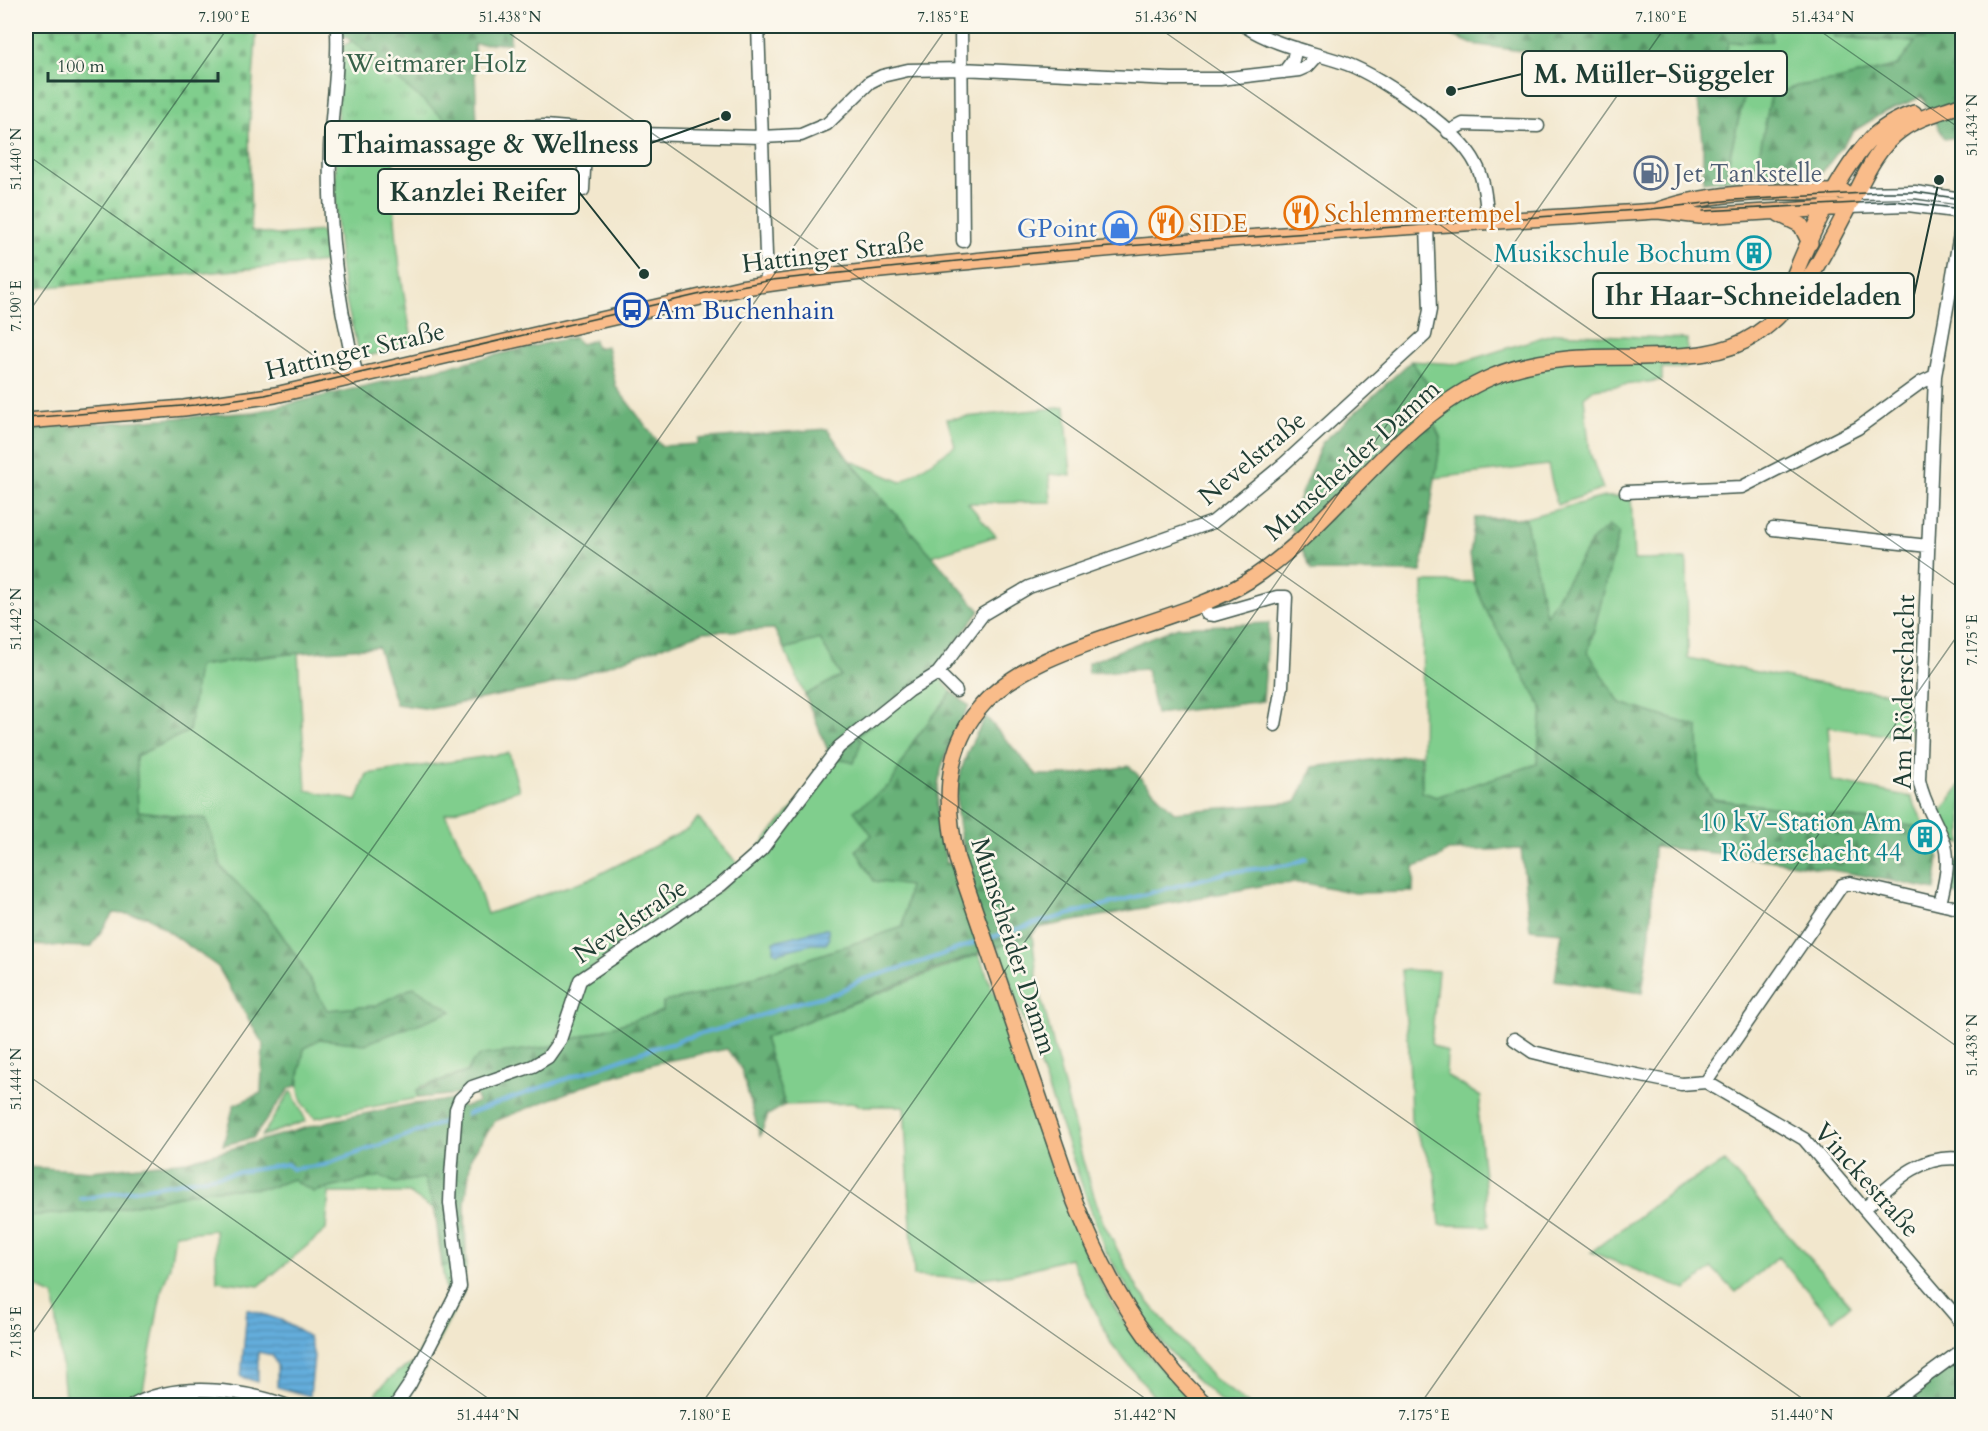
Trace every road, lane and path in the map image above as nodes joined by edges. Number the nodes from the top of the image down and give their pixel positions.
1 (758, 26) edge
2 (961, 26) edge
3 (1245, 26) edge
4 (337, 32) dead end
5 (1296, 48) junction
6 (1318, 55) junction
7 (961, 69) junction
8 (1284, 72) junction
9 (1960, 106) edge
10 (1538, 126) dead end
11 (519, 127) dead end
12 (586, 129) junction
13 (1448, 132) junction
14 (762, 137) junction
15 (535, 188) dead end
16 (1835, 192) junction
17 (1856, 193) junction
18 (1962, 199) edge
19 (1848, 207) junction
20 (1827, 209) junction
21 (1658, 211) junction
22 (1771, 212) junction
23 (1962, 212) edge
24 (1488, 222) junction
25 (1962, 223) edge
26 (1427, 226) junction
27 (963, 241) dead end
28 (1810, 243) junction
29 (767, 283) junction
30 (1779, 314) junction
31 (357, 376) junction
32 (1935, 376) junction
33 (26, 421) edge
34 (1626, 492) dead end
35 (1773, 529) dead end
36 (1928, 546) junction
37 (1201, 604) junction
38 (938, 673) junction
39 (956, 691) dead end
40 (1275, 725) dead end
41 (1940, 904) junction
42 (1962, 909) edge
43 (1514, 1039) dead end
44 (1706, 1082) junction
45 (1962, 1159) edge
46 (1864, 1209) junction
47 (1962, 1323) edge
48 (1962, 1350) edge
49 (132, 1406) edge
50 (288, 1406) edge
51 (395, 1406) edge
52 (1207, 1406) edge
53 (1886, 1406) edge

1 - 14 street
2 - 7 street
3 - 5 street
4 - 31 street
5 - 6 street
5 - 8 street
6 - 8 street
6 - 13 street
7 - 8 street
7 - 14 street
7 - 27 street
9 - 16 main road
9 - 17 main road
10 - 13 street
11 - 12 street
12 - 14 street
12 - 15 street
13 - 24 street
14 - 29 street
16 - 17 main road, Hattinger Straße
16 - 20 main road
16 - 21 main road, Hattinger Straße
17 - 18 street, Hattinger Straße
17 - 19 main road
19 - 20 main road, Hattinger Straße
19 - 23 street, Hattinger Straße
19 - 30 main road, Munscheider Damm
20 - 22 main road, Hattinger Straße
20 - 28 main road, Munscheider Damm
21 - 22 main road, Hattinger Straße
21 - 24 main road, Hattinger Straße
22 - 28 main road, Hattinger Straße
24 - 26 main road, Hattinger Straße
25 - 32 street, Am Röderschacht
26 - 29 main road, Hattinger Straße
26 - 38 street, Nevelstraße
28 - 30 main road, Munscheider Damm
29 - 31 main road, Hattinger Straße
30 - 37 main road, Munscheider Damm
31 - 33 main road, Hattinger Straße
32 - 34 street
32 - 36 street, Am Röderschacht
35 - 36 street
36 - 41 street, Am Röderschacht
37 - 40 street
37 - 52 main road, Munscheider Damm
38 - 39 street
38 - 51 street, Nevelstraße
41 - 42 street
41 - 44 street
43 - 44 street
44 - 46 street, Vinckestraße
45 - 46 street
46 - 47 street, Vinckestraße
48 - 53 street
49 - 50 street

